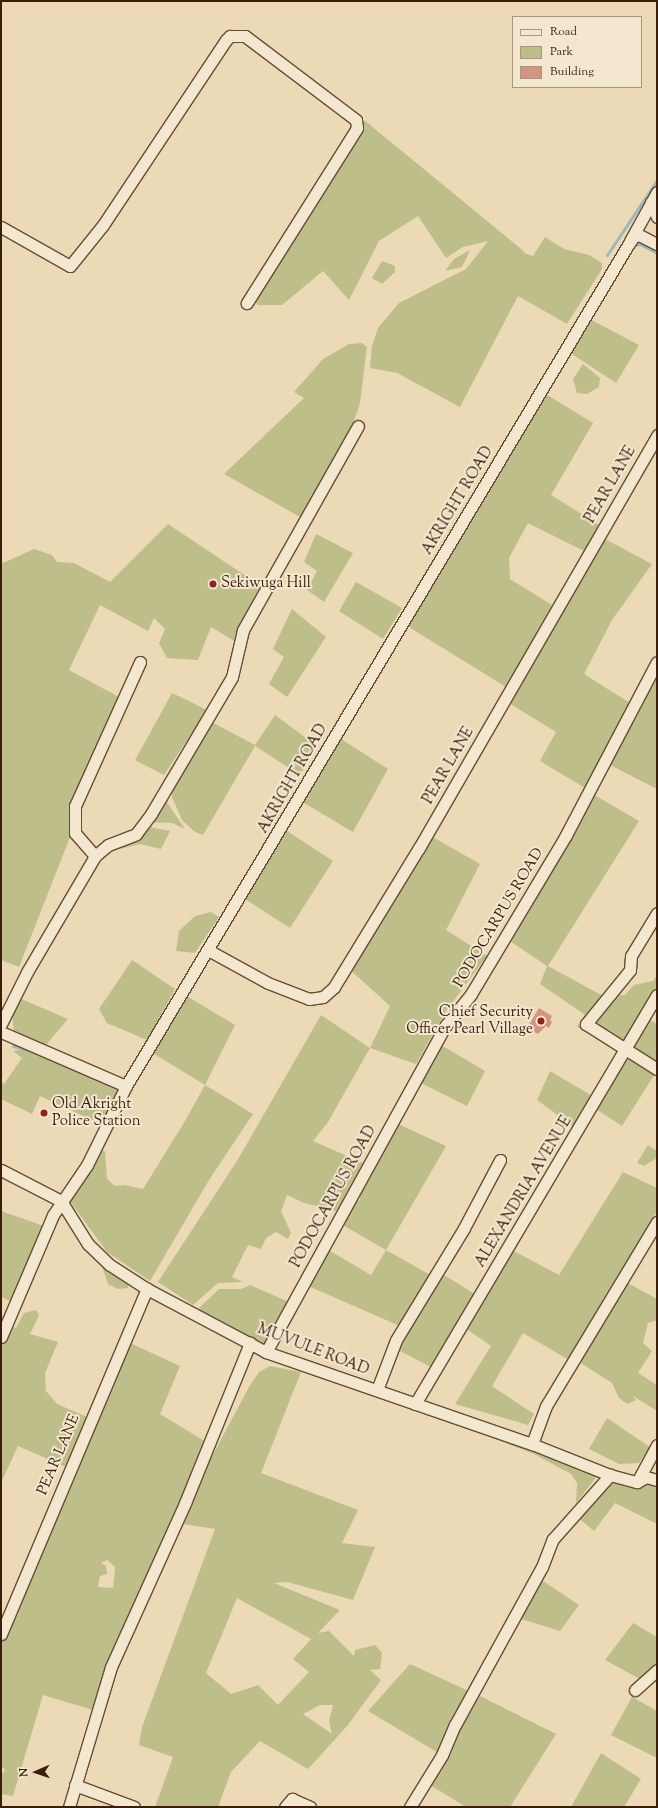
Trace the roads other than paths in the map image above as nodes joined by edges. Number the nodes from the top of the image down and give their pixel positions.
1 (657, 192) edge
2 (651, 202) junction
3 (657, 217) edge
4 (641, 220) junction
5 (1, 228) edge
6 (657, 244) edge
7 (628, 245) junction
8 (247, 303) dead end
9 (358, 426) dead end
10 (657, 435) edge
11 (140, 662) dead end
12 (657, 662) edge
13 (95, 856) junction
14 (657, 913) edge
15 (208, 950) junction
16 (657, 995) edge
17 (1, 1024) edge
18 (1, 1032) edge
19 (625, 1049) junction
20 (657, 1069) edge
21 (126, 1086) junction
22 (500, 1160) dead end
23 (1, 1170) edge
24 (61, 1201) junction
25 (657, 1222) edge
26 (147, 1289) junction
27 (1, 1337) edge
28 (250, 1343) junction
29 (266, 1352) junction
30 (378, 1390) junction
31 (415, 1404) junction
32 (532, 1444) junction
33 (657, 1445) edge
34 (610, 1475) junction
35 (657, 1480) edge
36 (636, 1482) junction
37 (1, 1634) edge
38 (657, 1670) edge
39 (635, 1690) dead end
40 (75, 1785) junction
41 (69, 1807) edge
42 (134, 1807) edge
43 (286, 1807) edge
44 (310, 1807) edge
45 (410, 1807) edge

1 - 2 street, AKRIGHT ROAD
2 - 3 street
2 - 4 street, AKRIGHT ROAD
4 - 6 street
4 - 7 street, AKRIGHT ROAD
5 - 8 street
6 - 7 street
7 - 15 street, AKRIGHT ROAD
9 - 13 street
10 - 15 street, PEAR LANE
11 - 13 street
12 - 29 street, PODOCARPUS ROAD
13 - 17 street
14 - 19 street
15 - 21 street, AKRIGHT ROAD
16 - 19 street, ALEXANDRIA AVENUE
18 - 21 street
19 - 20 street
19 - 31 street, ALEXANDRIA AVENUE
21 - 24 street, AKRIGHT ROAD
22 - 30 street
23 - 24 street
24 - 26 street, MUVULE ROAD
24 - 27 street, AKRIGHT ROAD
25 - 32 street
26 - 28 street, MUVULE ROAD
26 - 37 street, PEAR LANE
28 - 29 street, MUVULE ROAD
28 - 40 street
29 - 30 street, MUVULE ROAD
30 - 31 street, MUVULE ROAD
31 - 32 street, MUVULE ROAD
32 - 34 street, MUVULE ROAD
33 - 36 street
34 - 36 street, MUVULE ROAD
34 - 45 street
35 - 36 street, MUVULE ROAD
38 - 39 street
40 - 41 street
40 - 42 street
43 - 44 street

